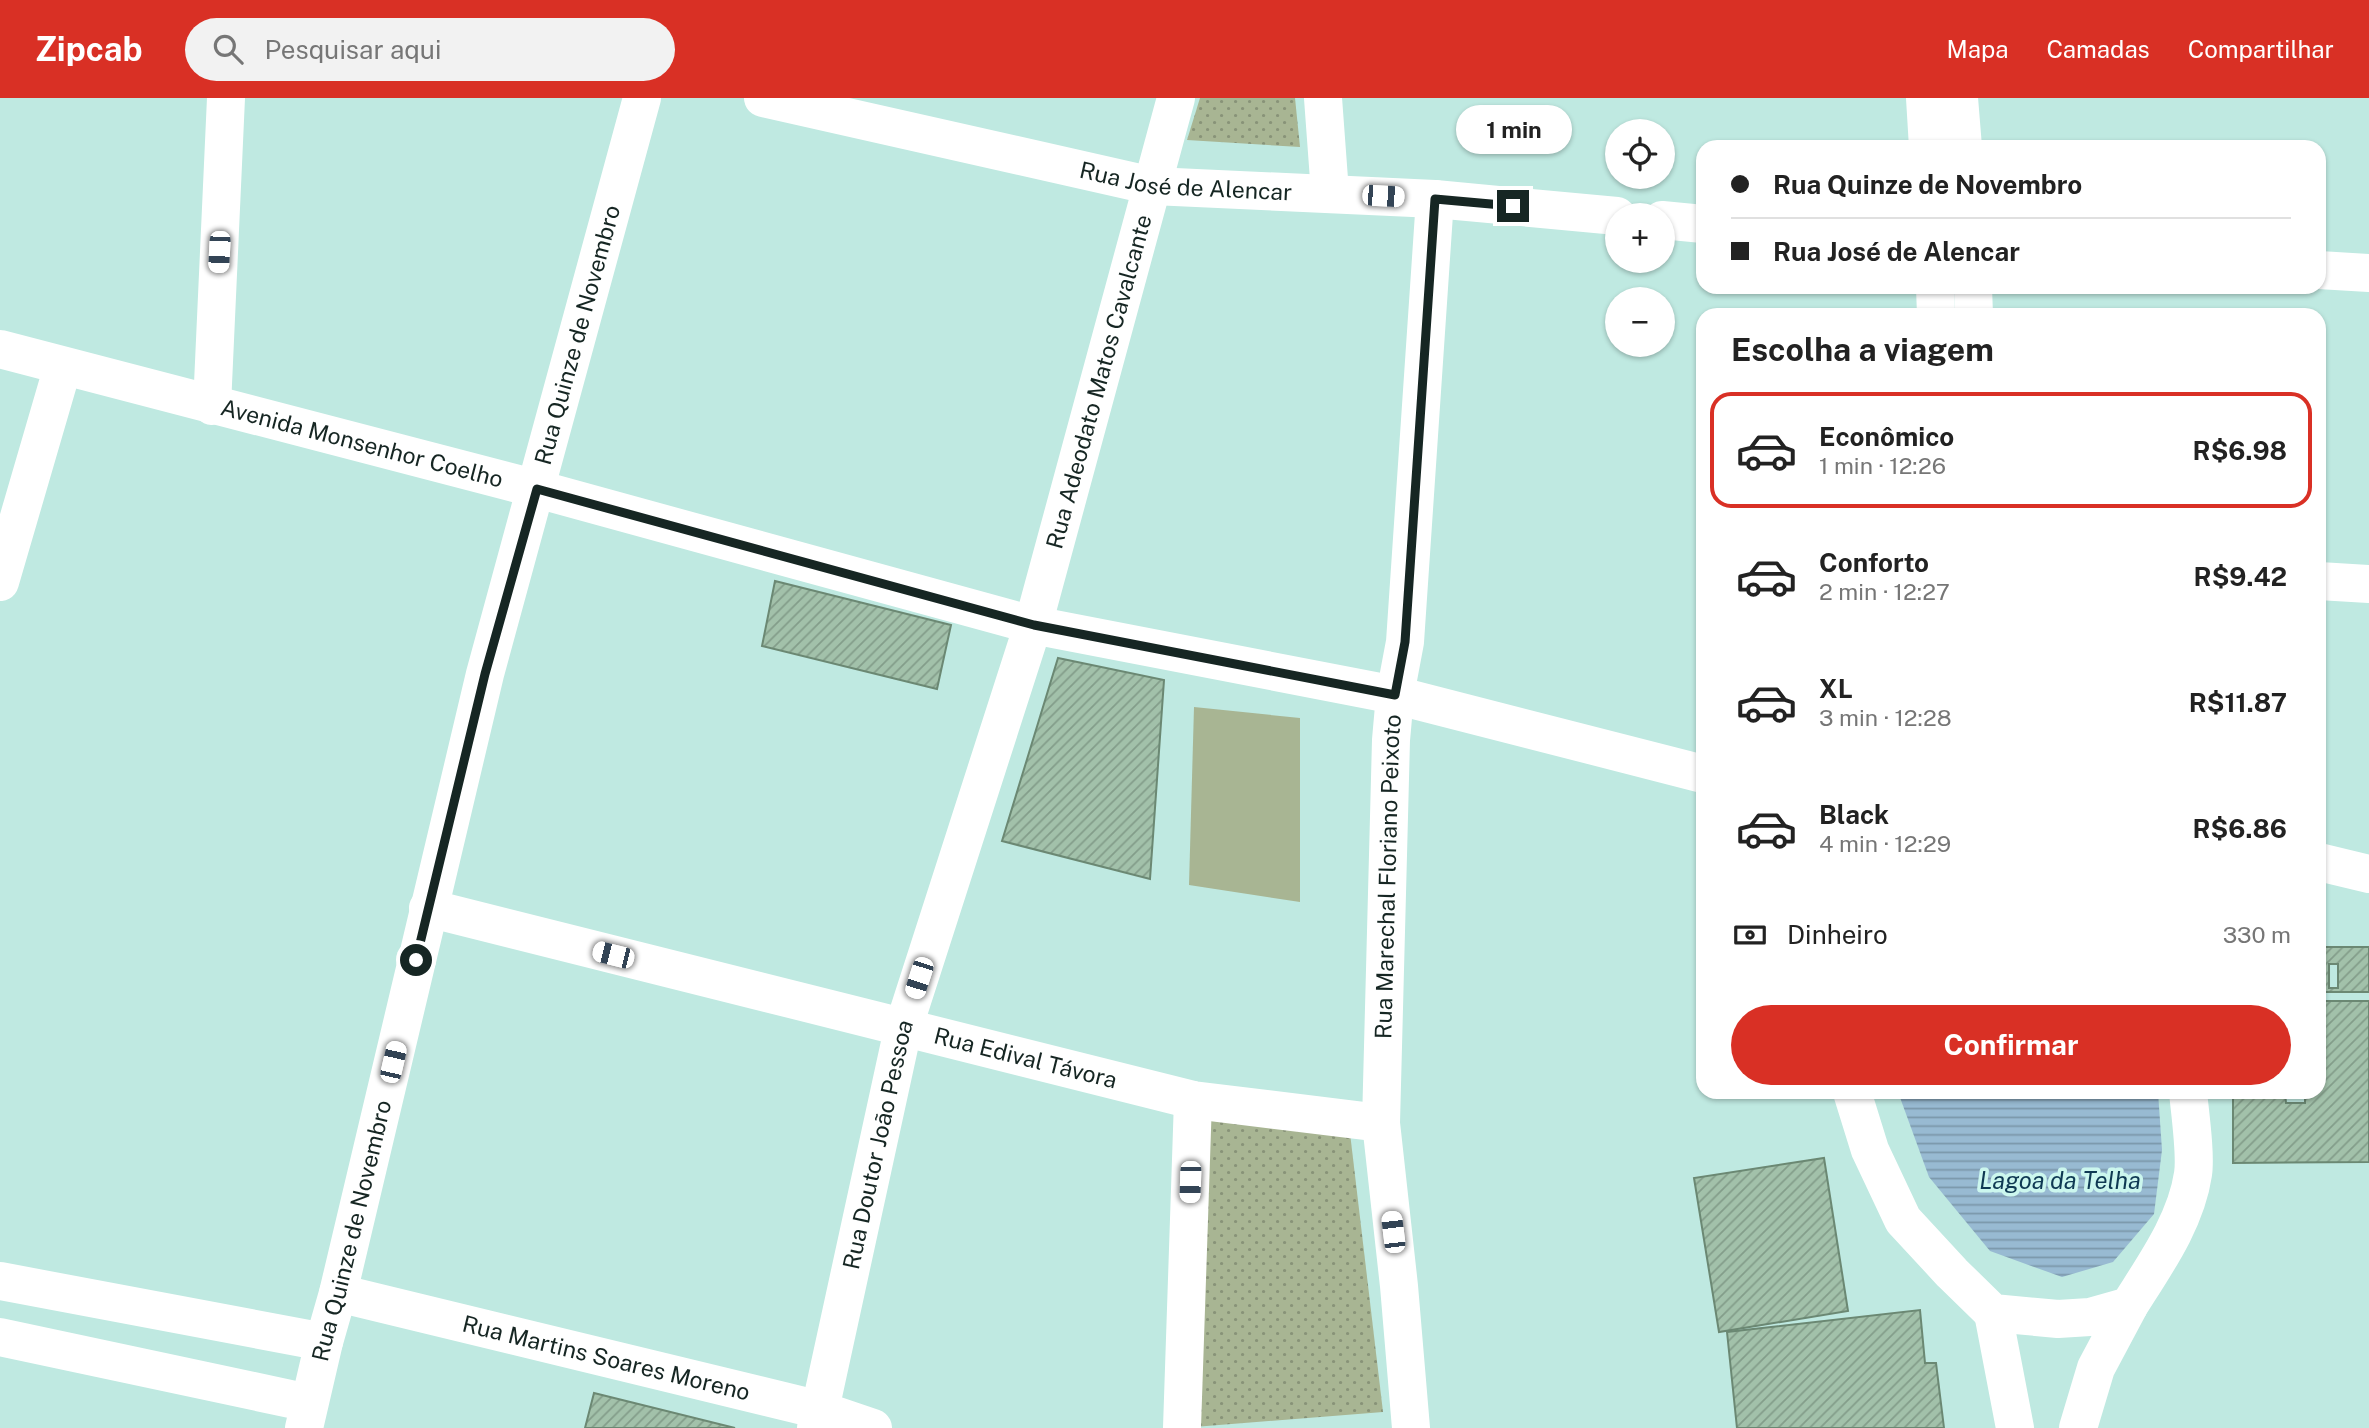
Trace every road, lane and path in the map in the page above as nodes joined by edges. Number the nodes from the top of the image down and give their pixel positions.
1 (226, 98) edge
2 (642, 98) edge
3 (763, 98) edge
4 (1177, 98) edge
5 (1323, 98) edge
6 (1925, 98) edge
7 (1959, 98) edge
8 (1928, 140) edge
9 (1962, 140) edge
10 (1153, 186) junction
11 (1330, 193) junction
12 (1435, 199) junction
13 (1605, 215) edge
14 (1675, 221) edge
15 (1696, 223) edge
16 (2326, 270) edge
17 (2369, 273) edge
18 (0, 349) edge
19 (63, 366) junction
20 (212, 406) junction
21 (537, 489) junction
22 (2326, 581) edge
23 (0, 582) edge
24 (2369, 584) edge
25 (1034, 625) junction
26 (1395, 695) junction
27 (1696, 772) edge
28 (2326, 864) edge
29 (2369, 874) edge
30 (428, 908) junction
31 (903, 1029) junction
32 (1854, 1099) edge
33 (2189, 1099) edge
34 (1193, 1100) junction
35 (1381, 1123) junction
36 (0, 1281) edge
37 (338, 1293) junction
38 (2129, 1306) junction
39 (1993, 1313) junction
40 (0, 1337) edge
41 (324, 1342) junction
42 (307, 1415) edge
43 (818, 1419) edge
44 (873, 1428) edge
45 (1182, 1428) edge
46 (1411, 1428) edge
47 (2015, 1428) edge
48 (2078, 1428) edge

1 - 20 street
2 - 21 street, Rua Quinze de Novembro
3 - 10 street, Rua José de Alencar
4 - 10 street, Rua Adeodato Matos Cavalcante
5 - 11 street
6 - 8 street
7 - 9 street
10 - 11 street, Rua José de Alencar
10 - 25 street, Rua Adeodato Matos Cavalcante
11 - 12 street, Rua José de Alencar
12 - 13 street, Rua José de Alencar
12 - 26 street, Rua Marechal Floriano Peixoto
14 - 15 street
16 - 17 street
18 - 19 street, Avenida Monsenhor Coelho
19 - 20 street, Avenida Monsenhor Coelho
19 - 23 street
20 - 21 street, Avenida Monsenhor Coelho
21 - 25 street, Avenida Monsenhor Coelho
21 - 30 street, Rua Quinze de Novembro
22 - 24 street
25 - 26 street, Avenida Monsenhor Coelho
25 - 31 street, Rua Doutor João Pessoa
26 - 27 street, Avenida Monsenhor Coelho
26 - 35 street, Rua Marechal Floriano Peixoto
28 - 29 street
30 - 31 street, Rua Edival Távora
30 - 37 street, Rua Quinze de Novembro
31 - 34 street, Rua Edival Távora
31 - 43 street, Rua Doutor João Pessoa
32 - 39 street
33 - 38 street
34 - 35 street, Rua Edival Távora
34 - 45 street
35 - 46 street, Rua Marechal Floriano Peixoto
36 - 41 street
37 - 41 street, Rua Quinze de Novembro
37 - 43 street, Rua Martins Soares Moreno
38 - 39 street
38 - 48 street
39 - 47 street
40 - 42 street
41 - 42 street, Rua Quinze de Novembro
43 - 44 street, Rua Martins Soares Moreno

